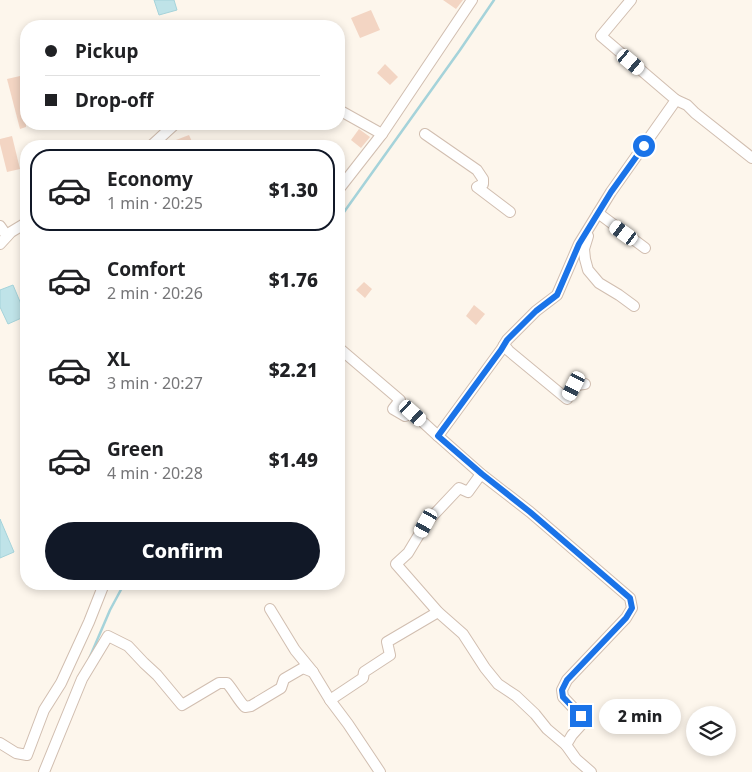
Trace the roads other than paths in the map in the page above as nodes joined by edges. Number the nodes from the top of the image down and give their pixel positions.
1 (472, 0) edge
2 (630, 0) edge
3 (676, 100) junction
4 (345, 113) edge
5 (168, 130) edge
6 (382, 134) junction
7 (425, 134) dead end
8 (158, 140) edge
9 (752, 158) edge
10 (345, 181) edge
11 (510, 212) dead end
12 (598, 213) junction
13 (0, 226) edge
14 (20, 227) edge
15 (587, 231) junction
16 (8, 236) junction
17 (0, 244) edge
18 (645, 248) dead end
19 (634, 306) dead end
20 (504, 345) junction
21 (345, 353) edge
22 (585, 384) dead end
23 (438, 436) junction
24 (482, 474) junction
25 (102, 590) edge
26 (270, 609) dead end
27 (438, 612) junction
28 (313, 672) junction
29 (330, 700) junction
30 (0, 743) edge
31 (566, 745) junction
32 (44, 772) edge
33 (380, 772) edge
34 (591, 772) edge

1 - 6 street
2 - 3 street
3 - 9 street
3 - 12 street
4 - 6 street
5 - 8 street
6 - 10 street
7 - 11 street
12 - 15 street
12 - 18 street
13 - 16 street
14 - 16 street
15 - 19 street
15 - 20 street
16 - 17 street
20 - 22 street
20 - 23 street
21 - 23 street
23 - 24 street
24 - 27 street
24 - 31 street
25 - 30 street
26 - 28 street
27 - 29 street
27 - 31 street
28 - 29 street
28 - 32 street
29 - 33 street
31 - 34 street

